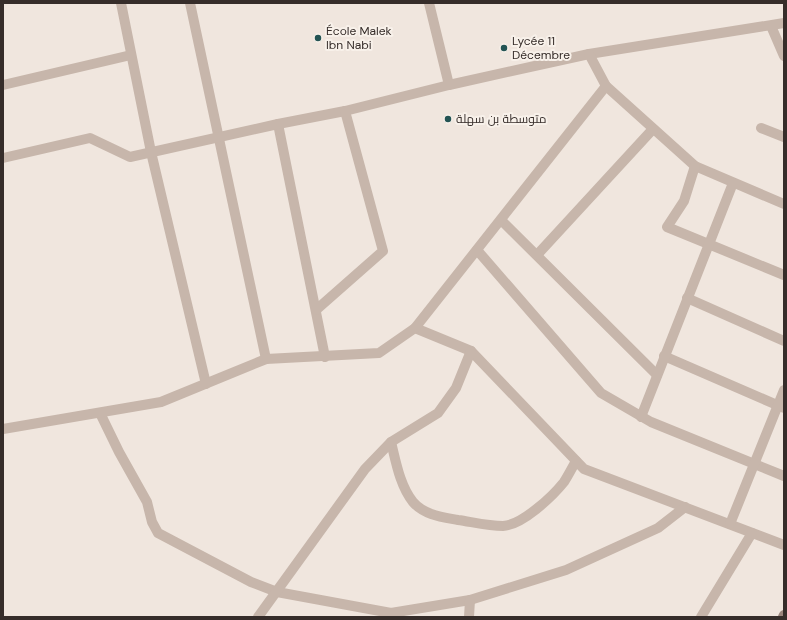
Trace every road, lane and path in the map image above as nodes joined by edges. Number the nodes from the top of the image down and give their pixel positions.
1 (121, 3) edge
2 (190, 3) edge
3 (429, 3) edge
4 (784, 23) edge
5 (771, 26) junction
6 (588, 54) junction
7 (131, 55) junction
8 (784, 56) edge
9 (3, 85) edge
10 (449, 85) junction
11 (606, 86) junction
12 (345, 111) junction
13 (278, 124) junction
14 (761, 128) dead end
15 (653, 129) junction
16 (218, 137) junction
17 (784, 137) edge
18 (152, 152) junction
19 (3, 158) edge
20 (695, 166) junction
21 (733, 183) junction
22 (784, 204) edge
23 (501, 220) junction
24 (708, 244) junction
25 (477, 250) junction
26 (537, 256) junction
27 (784, 275) edge
28 (687, 298) junction
29 (316, 310) junction
30 (415, 328) junction
31 (784, 341) edge
32 (471, 351) junction
33 (664, 356) junction
34 (325, 357) junction
35 (266, 358) junction
36 (657, 375) junction
37 (206, 384) junction
38 (784, 390) edge
39 (781, 406) edge
40 (100, 413) junction
41 (641, 416) junction
42 (3, 429) edge
43 (391, 442) junction
44 (576, 461) junction
45 (754, 464) junction
46 (784, 476) edge
47 (685, 507) junction
48 (730, 524) junction
49 (752, 533) junction
50 (784, 544) edge
51 (276, 592) junction
52 (470, 600) junction
53 (258, 617) edge
54 (469, 617) edge
55 (701, 617) edge

1 - 7 street
2 - 16 street
3 - 10 street
4 - 5 street
5 - 6 street
5 - 8 street
6 - 10 street
6 - 11 street
7 - 9 street
7 - 18 street
10 - 12 street
11 - 15 street
11 - 23 street
12 - 13 street
12 - 29 street
13 - 16 street
13 - 29 street
14 - 17 street
15 - 20 street
15 - 26 street
16 - 18 street
16 - 35 street
18 - 19 street
18 - 37 street
20 - 21 street
20 - 24 street
21 - 22 street
21 - 24 street
23 - 25 street
23 - 26 street
24 - 27 street
24 - 28 street
25 - 30 street
25 - 41 street
26 - 36 street
28 - 31 street
28 - 33 street
29 - 34 street
30 - 32 street
30 - 34 street
32 - 43 street
32 - 44 street
33 - 36 street
33 - 39 street
34 - 35 street
35 - 37 street
36 - 41 street
37 - 40 street
38 - 39 street
39 - 45 street
40 - 42 street
40 - 51 street
41 - 45 street
43 - 44 street
43 - 51 street
44 - 47 street
45 - 46 street
45 - 48 street
47 - 48 street
47 - 52 street
48 - 49 street
49 - 50 street
49 - 55 street
51 - 52 street
51 - 53 street
52 - 54 street

